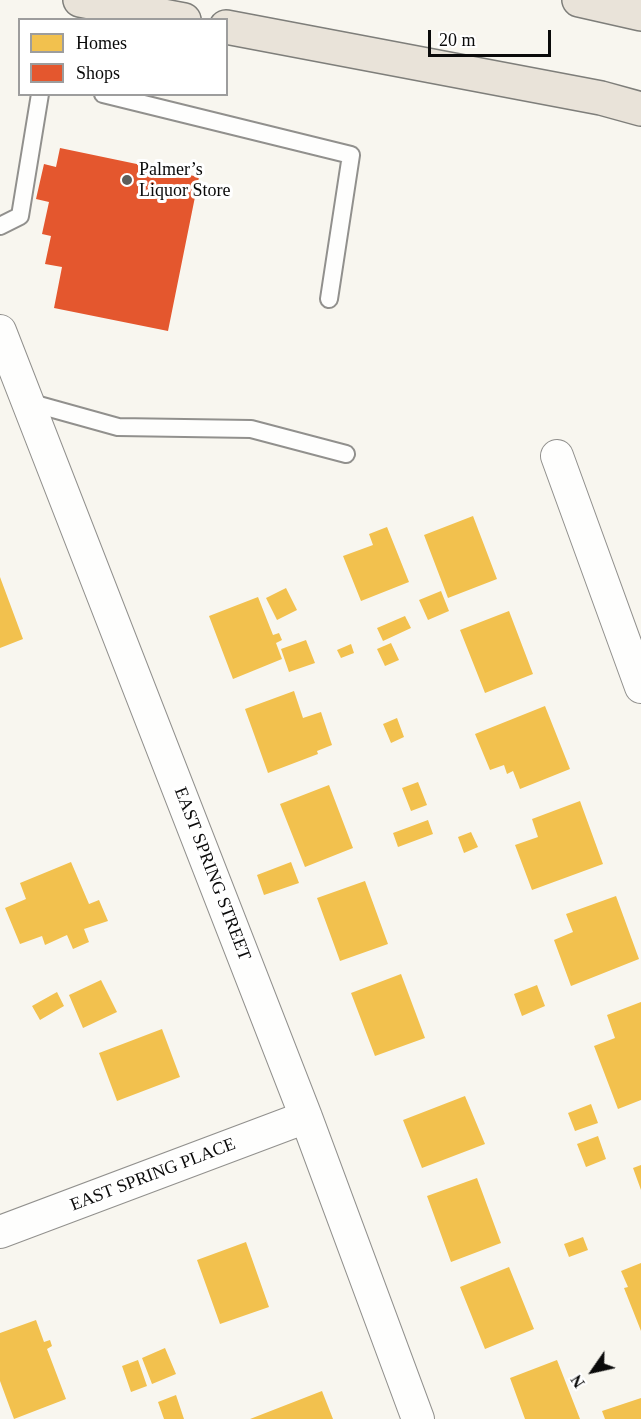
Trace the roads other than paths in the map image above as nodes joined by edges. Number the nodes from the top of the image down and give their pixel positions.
1 (80, 0) edge
2 (579, 0) edge
3 (641, 14) edge
4 (174, 18) edge
5 (228, 27) edge
6 (40, 96) edge
7 (111, 96) edge
8 (641, 109) edge
9 (0, 226) edge
10 (329, 298) dead end
11 (0, 331) edge
12 (28, 402) junction
13 (346, 454) dead end
14 (557, 456) dead end
15 (641, 687) edge
16 (306, 1117) junction
17 (0, 1232) edge
18 (418, 1419) edge

1 - 4 main road
2 - 3 main road
5 - 8 main road
6 - 9 lane
7 - 10 lane
11 - 12 street, EAST SPRING STREET
12 - 13 lane
12 - 16 street, EAST SPRING STREET
14 - 15 street
16 - 17 street, EAST SPRING PLACE
16 - 18 street, EAST SPRING STREET

